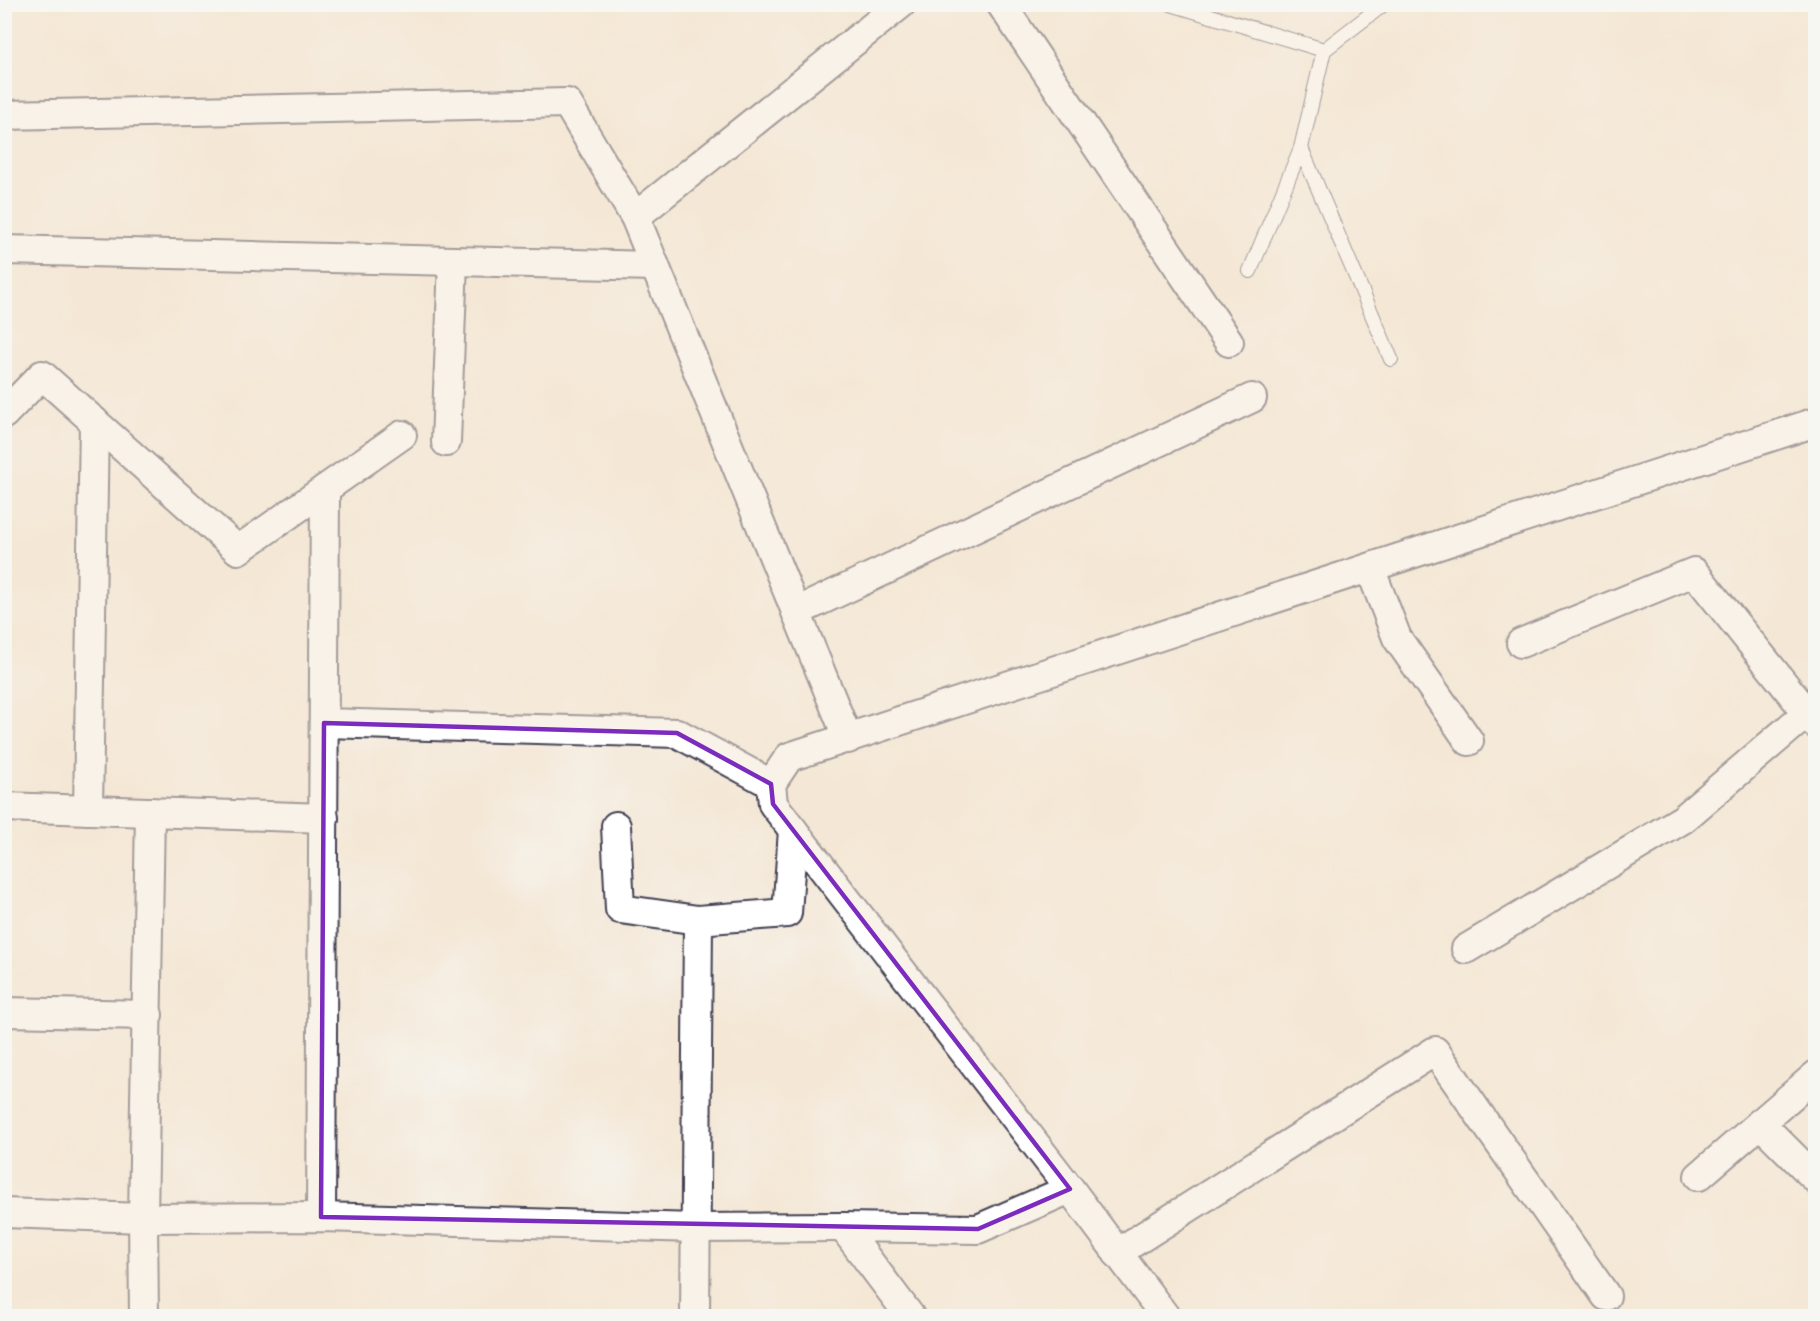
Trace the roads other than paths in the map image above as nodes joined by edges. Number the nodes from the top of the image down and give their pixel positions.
1 (901, 4) edge
2 (1001, 4) edge
3 (1171, 4) edge
4 (1384, 4) edge
5 (1324, 50) junction
6 (4, 115) edge
7 (1301, 148) junction
8 (635, 216) junction
9 (4, 250) edge
10 (453, 261) junction
11 (655, 266) junction
12 (1250, 271) dead end
13 (1229, 342) dead end
14 (1391, 358) dead end
15 (1252, 398) dead end
16 (4, 414) edge
17 (94, 421) junction
18 (1815, 422) edge
19 (402, 435) dead end
20 (446, 442) dead end
21 (325, 489) junction
22 (1370, 568) junction
23 (796, 612) junction
24 (1521, 643) dead end
25 (1811, 718) edge
26 (324, 723) junction
27 (848, 739) junction
28 (1468, 741) dead end
29 (771, 784) junction
30 (4, 807) edge
31 (88, 810) junction
32 (150, 812) junction
33 (324, 818) junction
34 (616, 826) dead end
35 (793, 830) junction
36 (698, 920) junction
37 (1466, 949) dead end
38 (4, 1012) edge
39 (148, 1014) junction
40 (1815, 1075) edge
41 (1760, 1123) junction
42 (1699, 1176) dead end
43 (1815, 1179) edge
44 (1070, 1189) junction
45 (4, 1213) edge
46 (321, 1217) junction
47 (143, 1218) junction
48 (843, 1227) junction
49 (696, 1228) junction
50 (1117, 1252) junction
51 (1606, 1296) dead end
52 (144, 1317) edge
53 (694, 1317) edge
54 (910, 1317) edge
55 (1165, 1317) edge

1 - 8 street
2 - 13 street
3 - 5 lane
4 - 5 lane
5 - 7 lane
6 - 8 street
7 - 12 lane
7 - 14 lane
8 - 11 street
9 - 10 street
10 - 11 street
10 - 20 street
11 - 23 street
15 - 23 street
16 - 17 street
17 - 21 street
17 - 31 street
18 - 22 street
19 - 21 street
21 - 26 street
22 - 27 street
22 - 28 street
23 - 27 street
24 - 25 street
25 - 37 street
26 - 29 street
26 - 33 street
27 - 29 street
29 - 35 street
30 - 31 street
31 - 32 street
32 - 33 street
32 - 39 street
33 - 46 street
34 - 36 street
35 - 36 street
35 - 44 street
36 - 49 street
38 - 39 street
39 - 47 street
40 - 41 street
41 - 42 street
41 - 43 street
44 - 48 street
44 - 50 street
45 - 47 street
46 - 47 street
46 - 49 street
47 - 52 street
48 - 49 street
48 - 54 street
49 - 53 street
50 - 51 street
50 - 55 street

